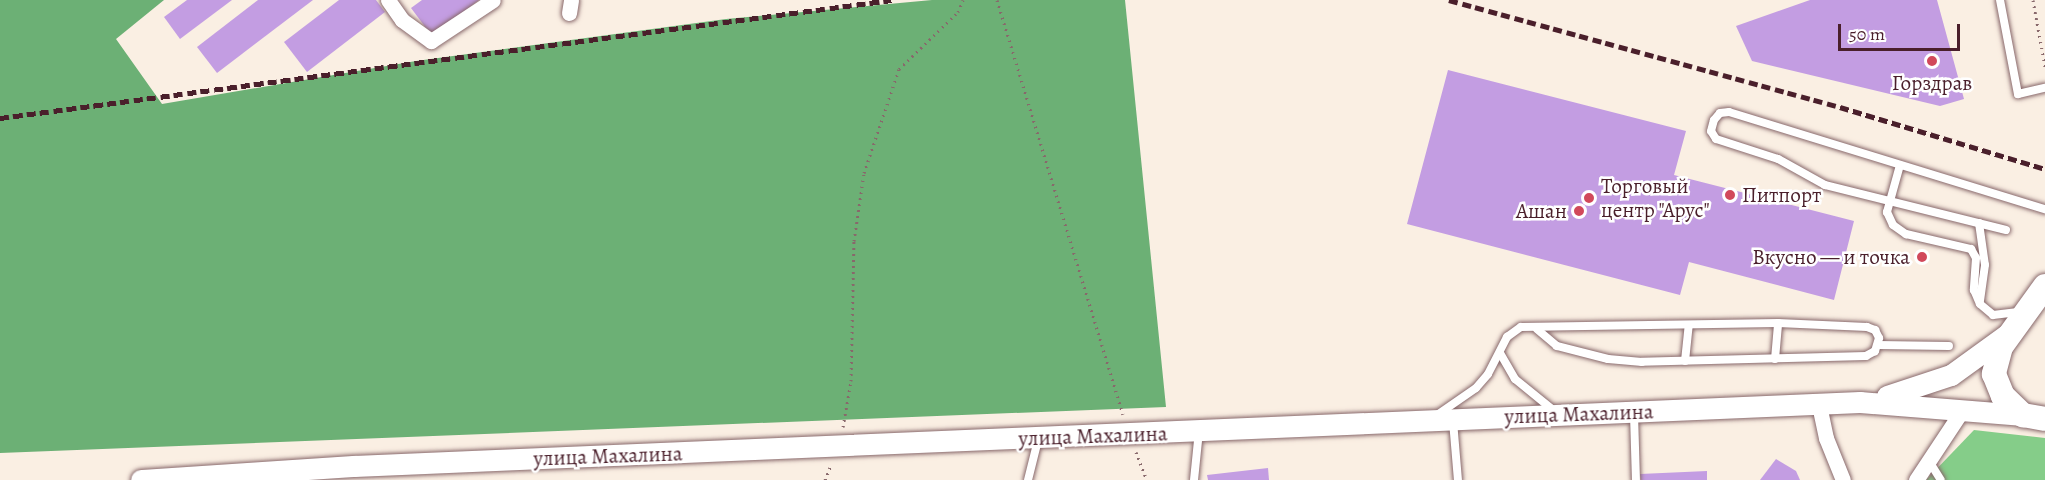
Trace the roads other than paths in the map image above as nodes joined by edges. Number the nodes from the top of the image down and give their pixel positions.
1 (388, 0) edge
2 (493, 0) edge
3 (2000, 0) edge
4 (2045, 88) edge
5 (1900, 165) junction
6 (1889, 200) junction
7 (2043, 211) edge
8 (1980, 223) junction
9 (2006, 230) dead end
10 (2044, 289) edge
11 (1980, 303) junction
12 (2026, 311) junction
13 (1778, 323) junction
14 (1689, 326) junction
15 (1537, 329) junction
16 (2009, 333) junction
17 (1878, 345) junction
18 (1949, 346) dead end
19 (1500, 353) junction
20 (1775, 359) junction
21 (1684, 361) junction
22 (1860, 402) junction
23 (1819, 405) junction
24 (1963, 409) junction
25 (1634, 412) junction
26 (1560, 415) junction
27 (2034, 417) edge
28 (1453, 420) junction
29 (1428, 421) junction
30 (1199, 431) junction
31 (1038, 438) junction
32 (1929, 461) junction
33 (354, 473) edge
34 (141, 480) edge
35 (1028, 480) edge
36 (1194, 480) edge
37 (1458, 480) edge
38 (1636, 480) edge
39 (1843, 480) edge
40 (1916, 480) edge
41 (1941, 480) edge

1 - 2 street
3 - 4 lane
5 - 6 lane
5 - 6 lane
5 - 7 lane
6 - 8 lane
6 - 11 lane
8 - 9 lane
8 - 11 lane
10 - 12 main road
11 - 12 lane
12 - 16 main road
13 - 14 lane
13 - 17 lane
13 - 20 lane
14 - 15 lane
14 - 21 lane
15 - 19 lane
15 - 21 lane
16 - 22 street
16 - 27 main road
17 - 18 lane
17 - 20 lane
19 - 26 lane
19 - 29 lane
20 - 21 lane
22 - 23 street, улица Махалина
22 - 24 street, улица Махалина
23 - 25 street, улица Махалина
23 - 39 street
24 - 27 street, улица Махалина
24 - 32 street
25 - 26 street, улица Махалина
25 - 38 lane
26 - 28 street, улица Махалина
28 - 29 street, улица Махалина
28 - 37 lane
29 - 30 street, улица Махалина
30 - 31 street, улица Махалина
30 - 36 lane
31 - 33 street, улица Махалина
31 - 35 lane
32 - 40 street
32 - 41 lane
33 - 34 street, улица Махалина

